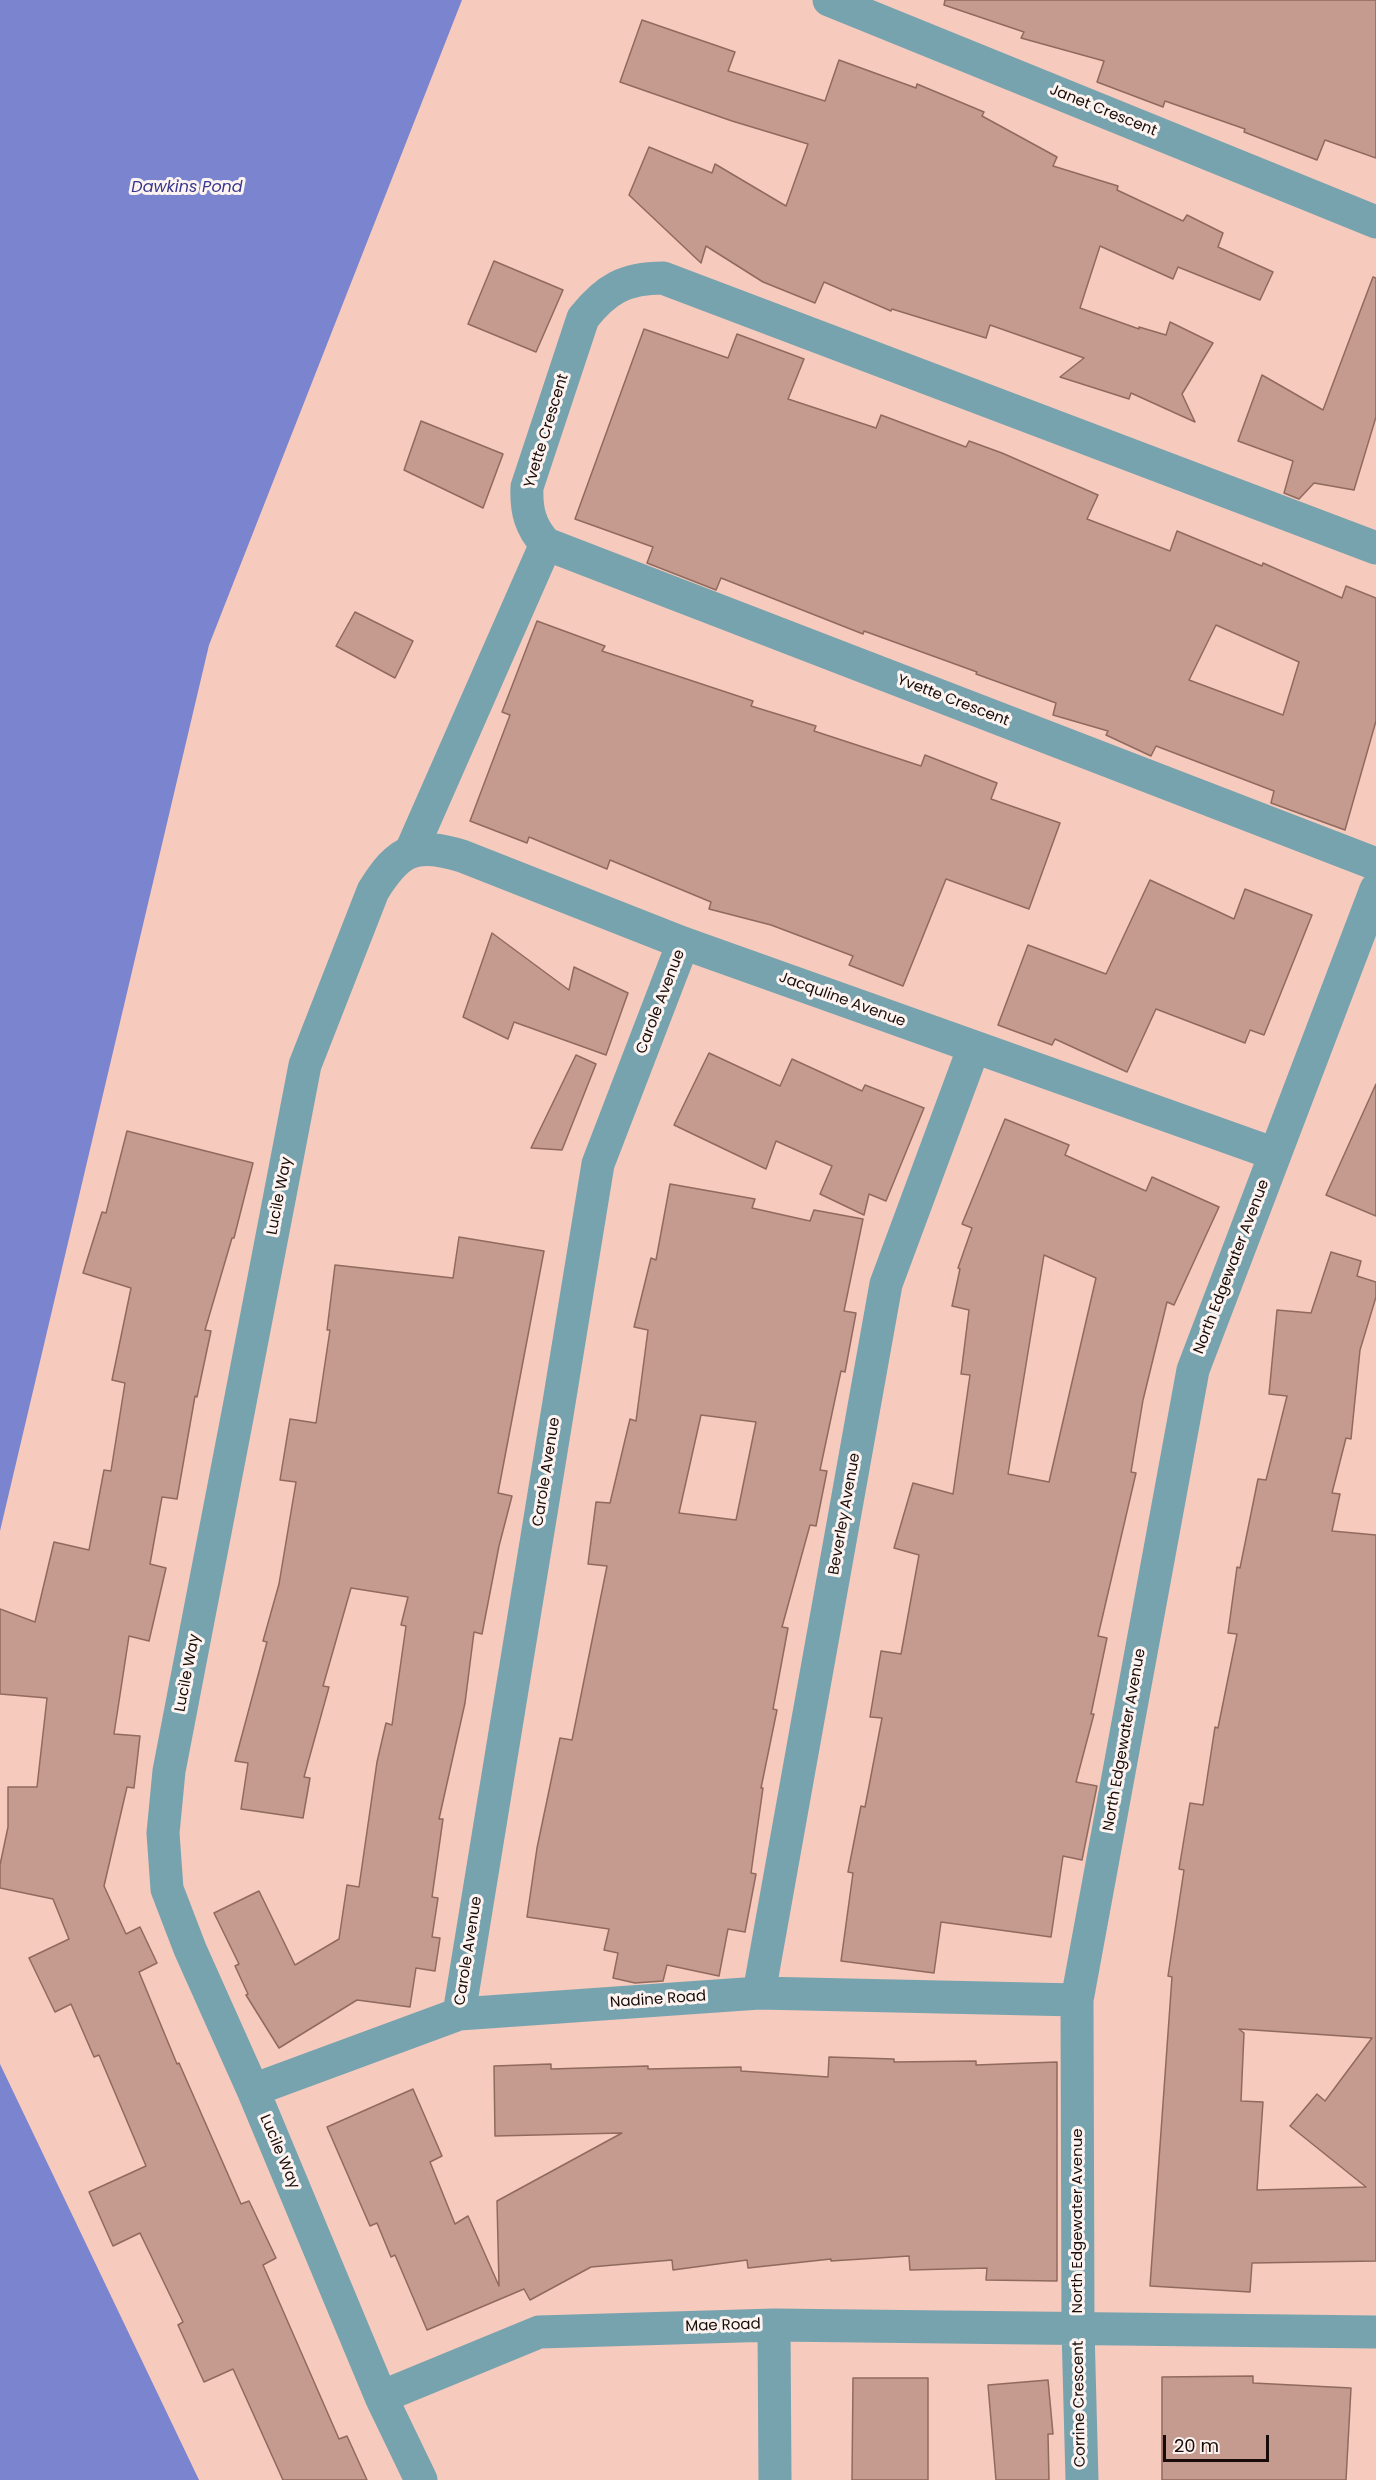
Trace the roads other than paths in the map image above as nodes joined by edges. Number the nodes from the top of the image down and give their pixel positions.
1 (829, 0) edge
2 (1376, 222) edge
3 (546, 544) junction
4 (1376, 548) edge
5 (411, 851) junction
6 (1376, 864) edge
7 (1376, 889) edge
8 (683, 943) junction
9 (974, 1047) junction
10 (1275, 1154) junction
11 (759, 1993) junction
12 (1077, 2000) junction
13 (459, 2014) junction
14 (253, 2090) junction
15 (774, 2325) junction
16 (1078, 2329) junction
17 (1376, 2332) edge
18 (381, 2397) junction
19 (421, 2480) edge
20 (775, 2480) edge
21 (1082, 2480) edge

1 - 2 street, Janet Crescent
3 - 4 street, Yvette Crescent
3 - 5 street
3 - 6 street, Yvette Crescent
5 - 8 street, Jacquline Avenue
5 - 14 street, Lucile Way
7 - 10 street, North Edgewater Avenue
8 - 9 street, Jacquline Avenue
8 - 13 street, Carole Avenue
9 - 10 street, Jacquline Avenue
9 - 11 street, Beverley Avenue
10 - 12 street, North Edgewater Avenue
11 - 12 street, Nadine Road
11 - 13 street, Nadine Road
12 - 16 street, North Edgewater Avenue
13 - 14 street, Nadine Road
14 - 18 street, Lucile Way
15 - 16 street, Mae Road
15 - 18 street, Mae Road
15 - 20 street
16 - 17 street, North Edgewater Avenue
16 - 21 street, Corrine Crescent
18 - 19 street, Lucile Way

